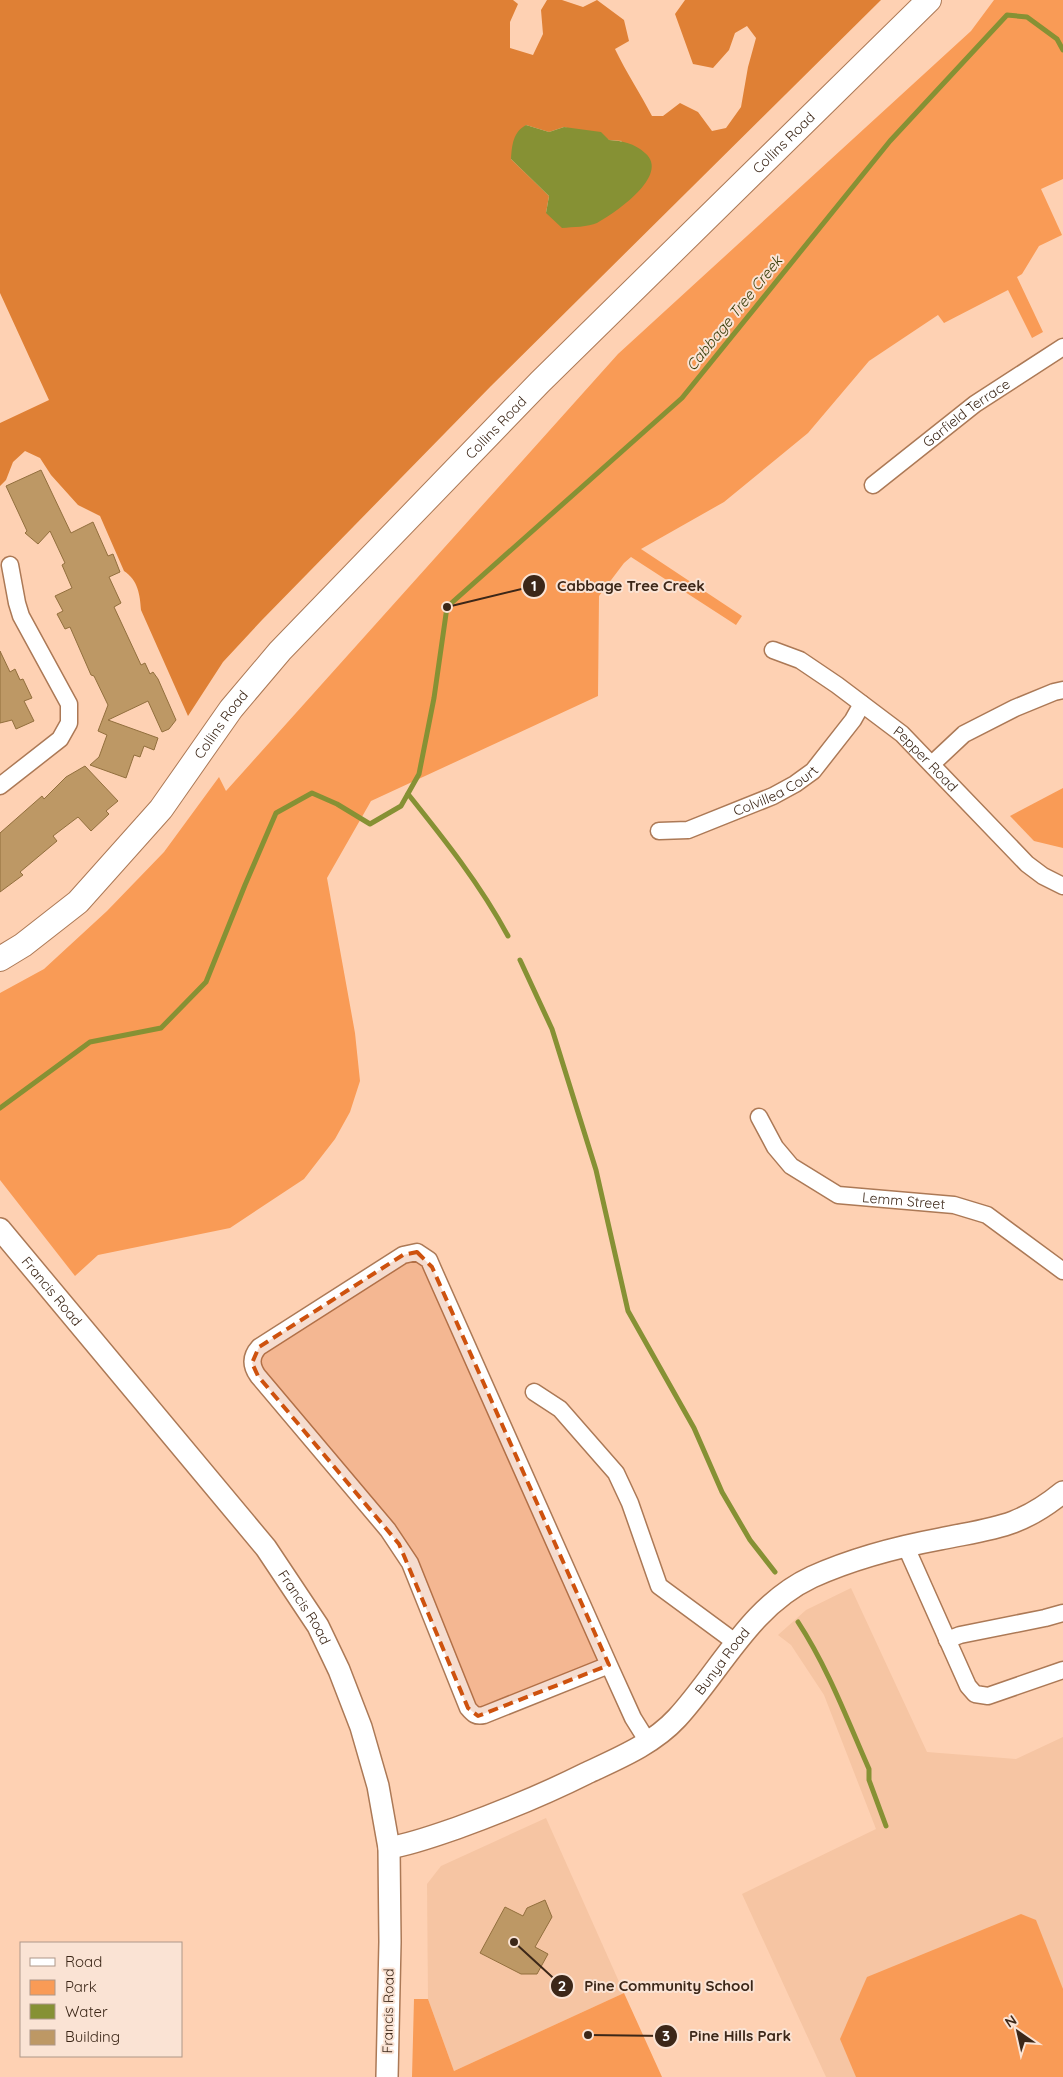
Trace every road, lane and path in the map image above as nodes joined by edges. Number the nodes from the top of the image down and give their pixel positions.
1 (929, 0) edge
2 (1063, 347) edge
3 (873, 485) dead end
4 (10, 565) dead end
5 (772, 650) dead end
6 (1063, 690) edge
7 (862, 704) junction
8 (932, 764) junction
9 (0, 786) edge
10 (659, 831) dead end
11 (93, 883) junction
12 (1063, 886) edge
13 (0, 944) edge
14 (0, 959) edge
15 (759, 1117) dead end
16 (0, 1230) edge
17 (1063, 1271) edge
18 (534, 1392) dead end
19 (1063, 1492) edge
20 (906, 1547) junction
21 (1063, 1612) edge
22 (947, 1640) junction
23 (735, 1642) junction
24 (609, 1664) junction
25 (1063, 1670) edge
26 (648, 1742) junction
27 (389, 1848) junction
28 (387, 2077) edge

1 - 11 main road, Collins Road
2 - 3 street, Garfield Terrace
4 - 9 street
5 - 7 street, Pepper Road
6 - 8 street
7 - 8 street, Pepper Road
7 - 10 street, Colvillea Court
8 - 12 street, Pepper Road
11 - 13 main road, Collins Road
11 - 14 main road, Collins Road
15 - 17 street, Lemm Street
16 - 27 street, Francis Road
18 - 23 street
19 - 20 street, Bunya Road
20 - 22 street
20 - 23 street, Bunya Road
21 - 22 street
22 - 25 street
23 - 26 street, Bunya Road
24 - 24 street
24 - 26 street
26 - 27 street, Bunya Road
27 - 28 street, Francis Road

